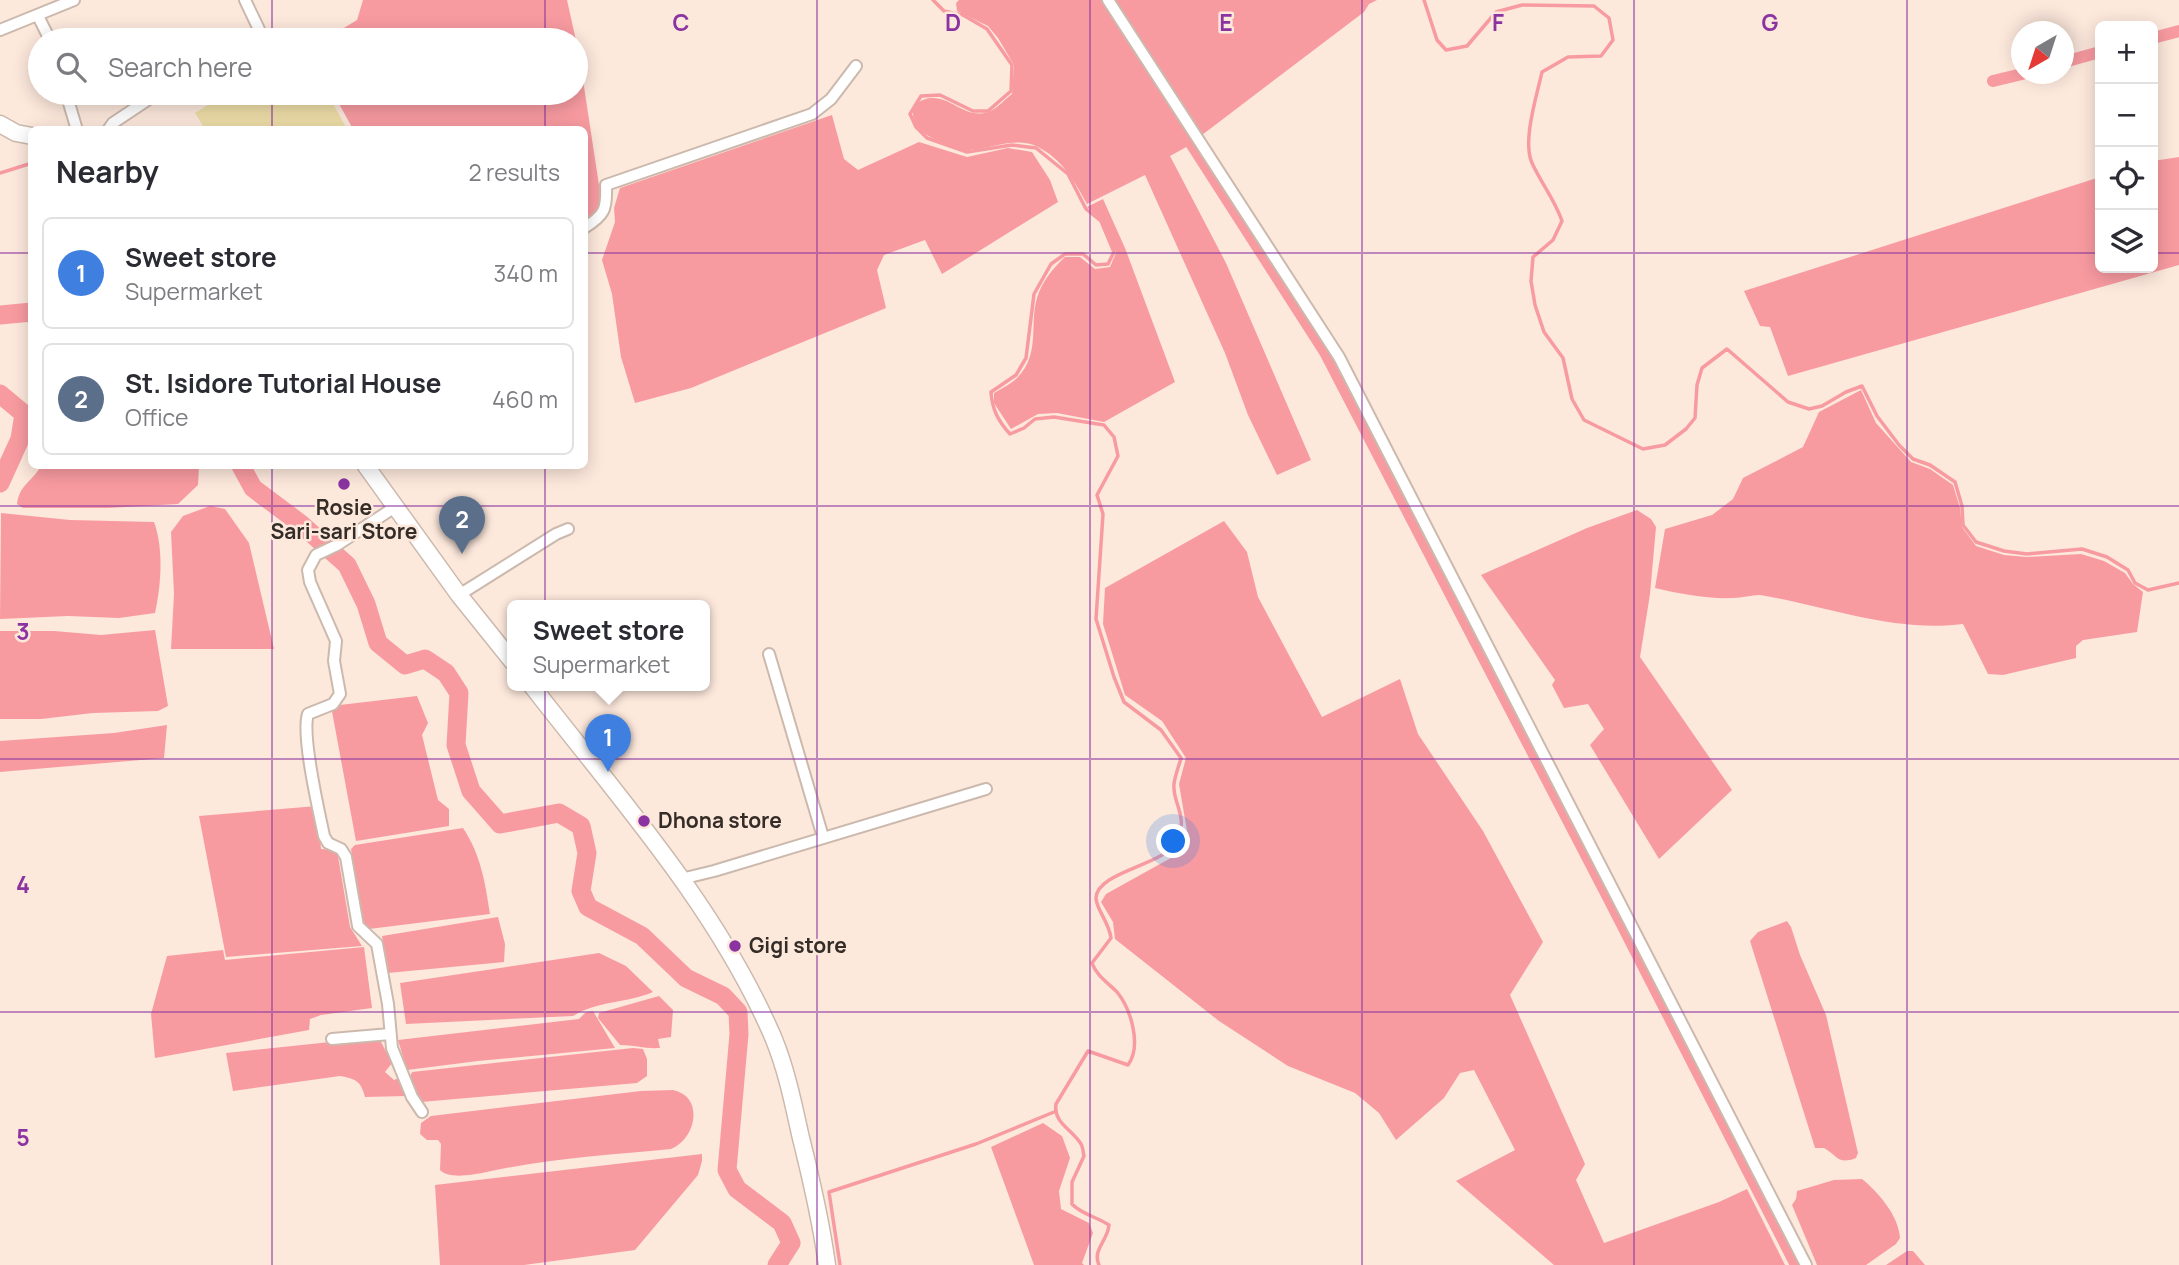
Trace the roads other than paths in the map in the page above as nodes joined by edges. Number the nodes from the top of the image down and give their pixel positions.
1 (74, 0) edge
2 (245, 0) edge
3 (1108, 0) edge
4 (38, 16) junction
5 (44, 28) edge
6 (258, 28) edge
7 (0, 30) edge
8 (856, 66) dead end
9 (70, 105) edge
10 (140, 105) edge
11 (0, 124) edge
12 (76, 126) edge
13 (111, 126) edge
14 (28, 135) edge
15 (588, 225) edge
16 (368, 469) edge
17 (395, 507) junction
18 (568, 529) dead end
19 (459, 595) junction
20 (769, 654) dead end
21 (507, 655) edge
22 (536, 691) edge
23 (986, 789) dead end
24 (823, 836) junction
25 (681, 879) junction
26 (390, 1034) junction
27 (332, 1039) dead end
28 (422, 1112) dead end
29 (827, 1265) edge
30 (1806, 1265) edge

1 - 4 street
2 - 6 street
3 - 30 street
4 - 5 street
4 - 7 street
8 - 15 street
9 - 12 street
10 - 13 street
11 - 14 street
16 - 17 street
17 - 19 street
17 - 26 street
18 - 19 street
19 - 21 street
20 - 24 street
22 - 25 street
23 - 24 street
24 - 25 street
25 - 29 street
26 - 27 street
26 - 28 street

